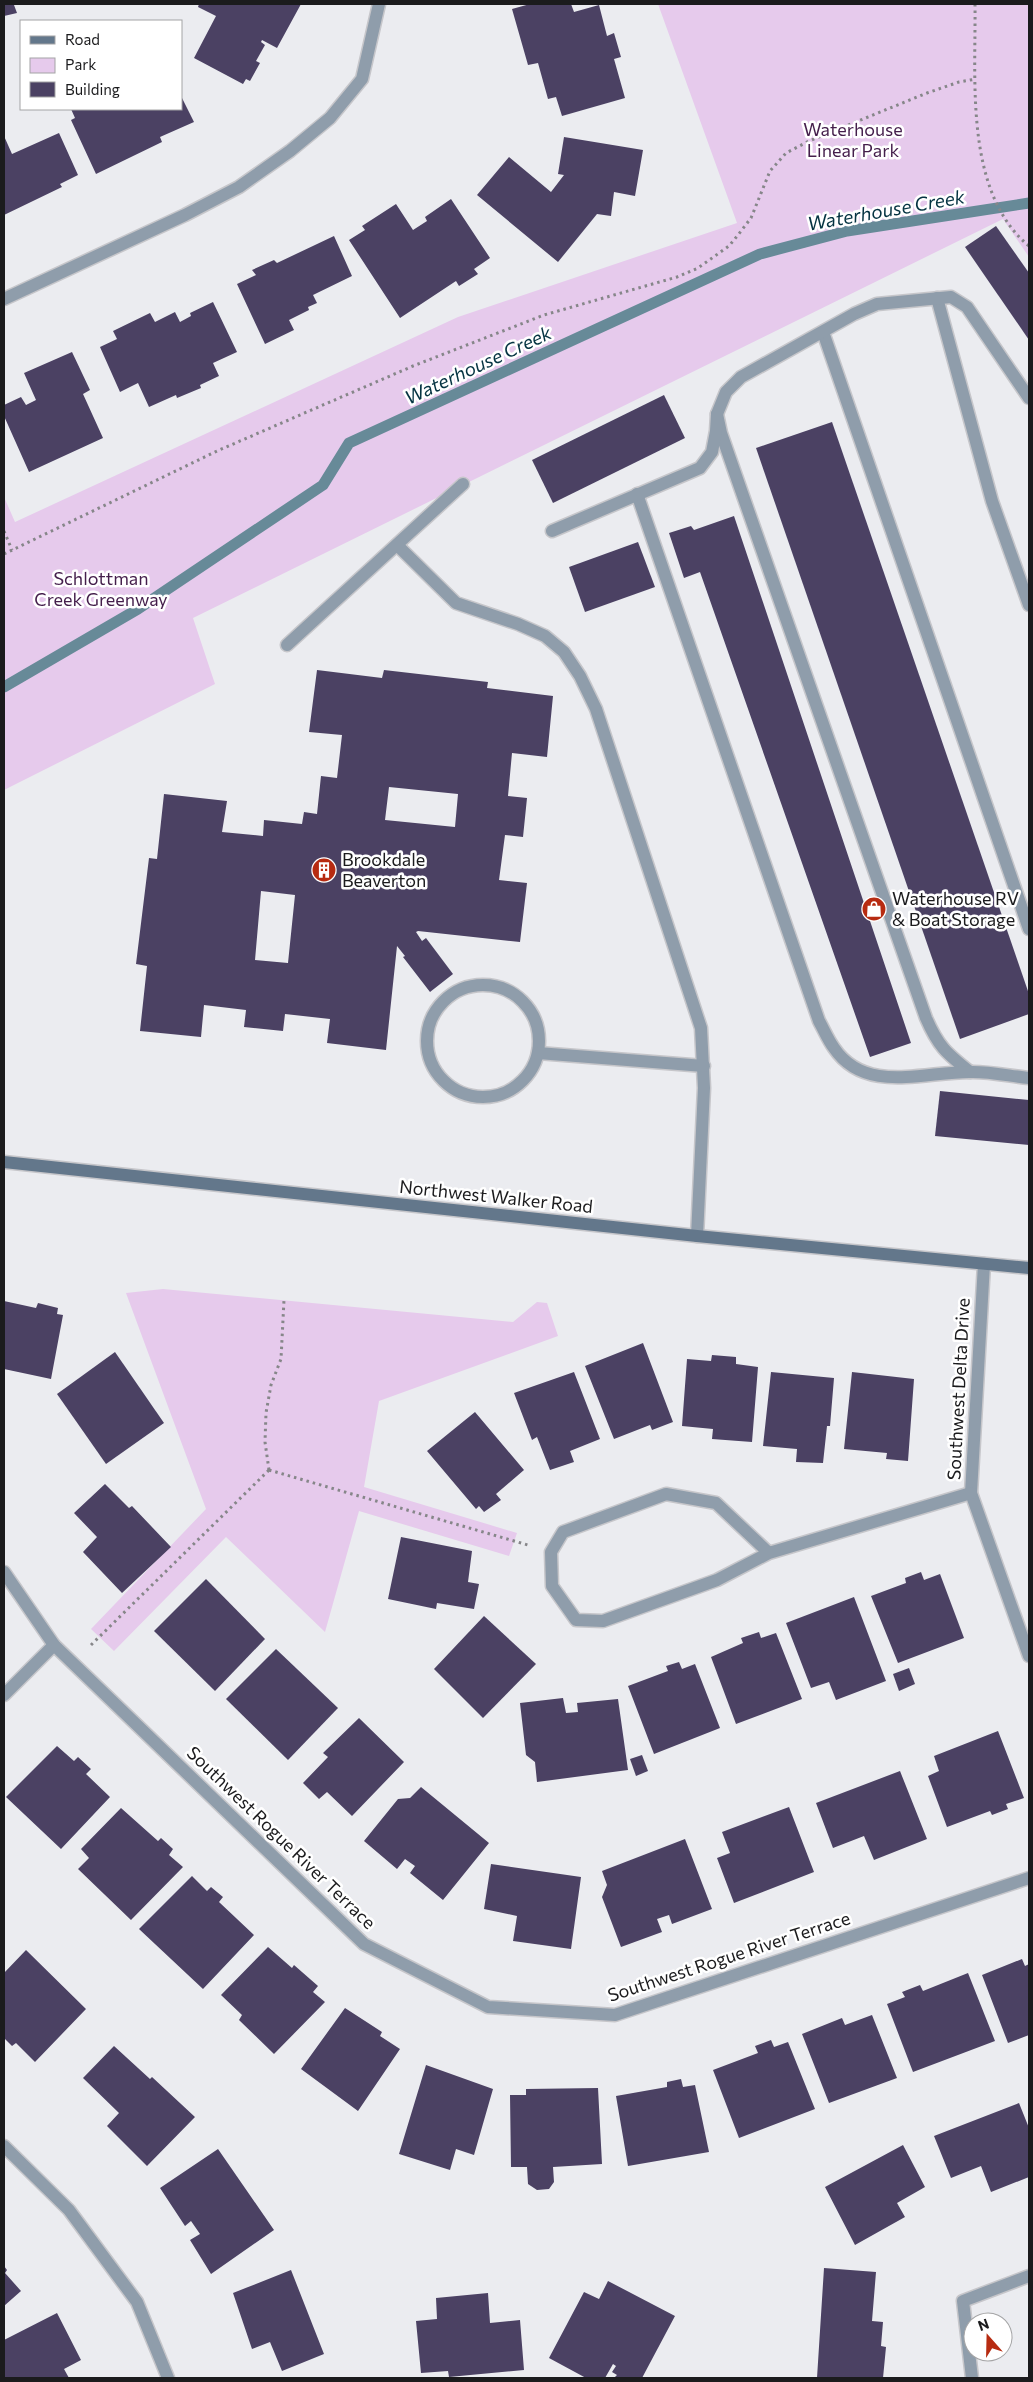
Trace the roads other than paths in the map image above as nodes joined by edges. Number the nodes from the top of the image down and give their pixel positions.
1 (379, 4) edge
2 (937, 298) junction
3 (4, 299) edge
4 (824, 332) junction
5 (1029, 398) edge
6 (717, 414) junction
7 (463, 484) dead end
8 (637, 494) junction
9 (552, 531) dead end
10 (397, 545) junction
11 (1029, 605) edge
12 (287, 645) dead end
13 (1029, 929) edge
14 (538, 1053) junction
15 (704, 1066) junction
16 (970, 1072) junction
17 (1029, 1078) edge
18 (4, 1162) edge
19 (697, 1236) junction
20 (984, 1264) junction
21 (1029, 1268) edge
22 (971, 1493) junction
23 (769, 1553) junction
24 (4, 1572) edge
25 (54, 1645) junction
26 (1029, 1656) edge
27 (4, 1695) edge
28 (1029, 1878) edge
29 (4, 2146) edge
30 (1029, 2276) edge
31 (168, 2378) edge
32 (972, 2378) edge

1 - 3 street
2 - 4 street
2 - 5 street
2 - 11 street
4 - 6 street
4 - 13 street
6 - 8 street
6 - 16 street
7 - 10 street
8 - 9 street
8 - 16 street
10 - 12 street
10 - 15 street
14 - 14 street
14 - 15 street
15 - 19 street
16 - 17 street
18 - 19 main road, Northwest Walker Road
19 - 20 main road, Northwest Walker Road
20 - 21 main road, Northwest Walker Road
20 - 22 street, Southwest Delta Drive
22 - 23 street
22 - 26 street, Southwest Delta Drive
23 - 23 street
24 - 25 street, Southwest Rogue River Terrace
25 - 27 street
25 - 28 street, Southwest Rogue River Terrace
29 - 31 street
30 - 32 street

